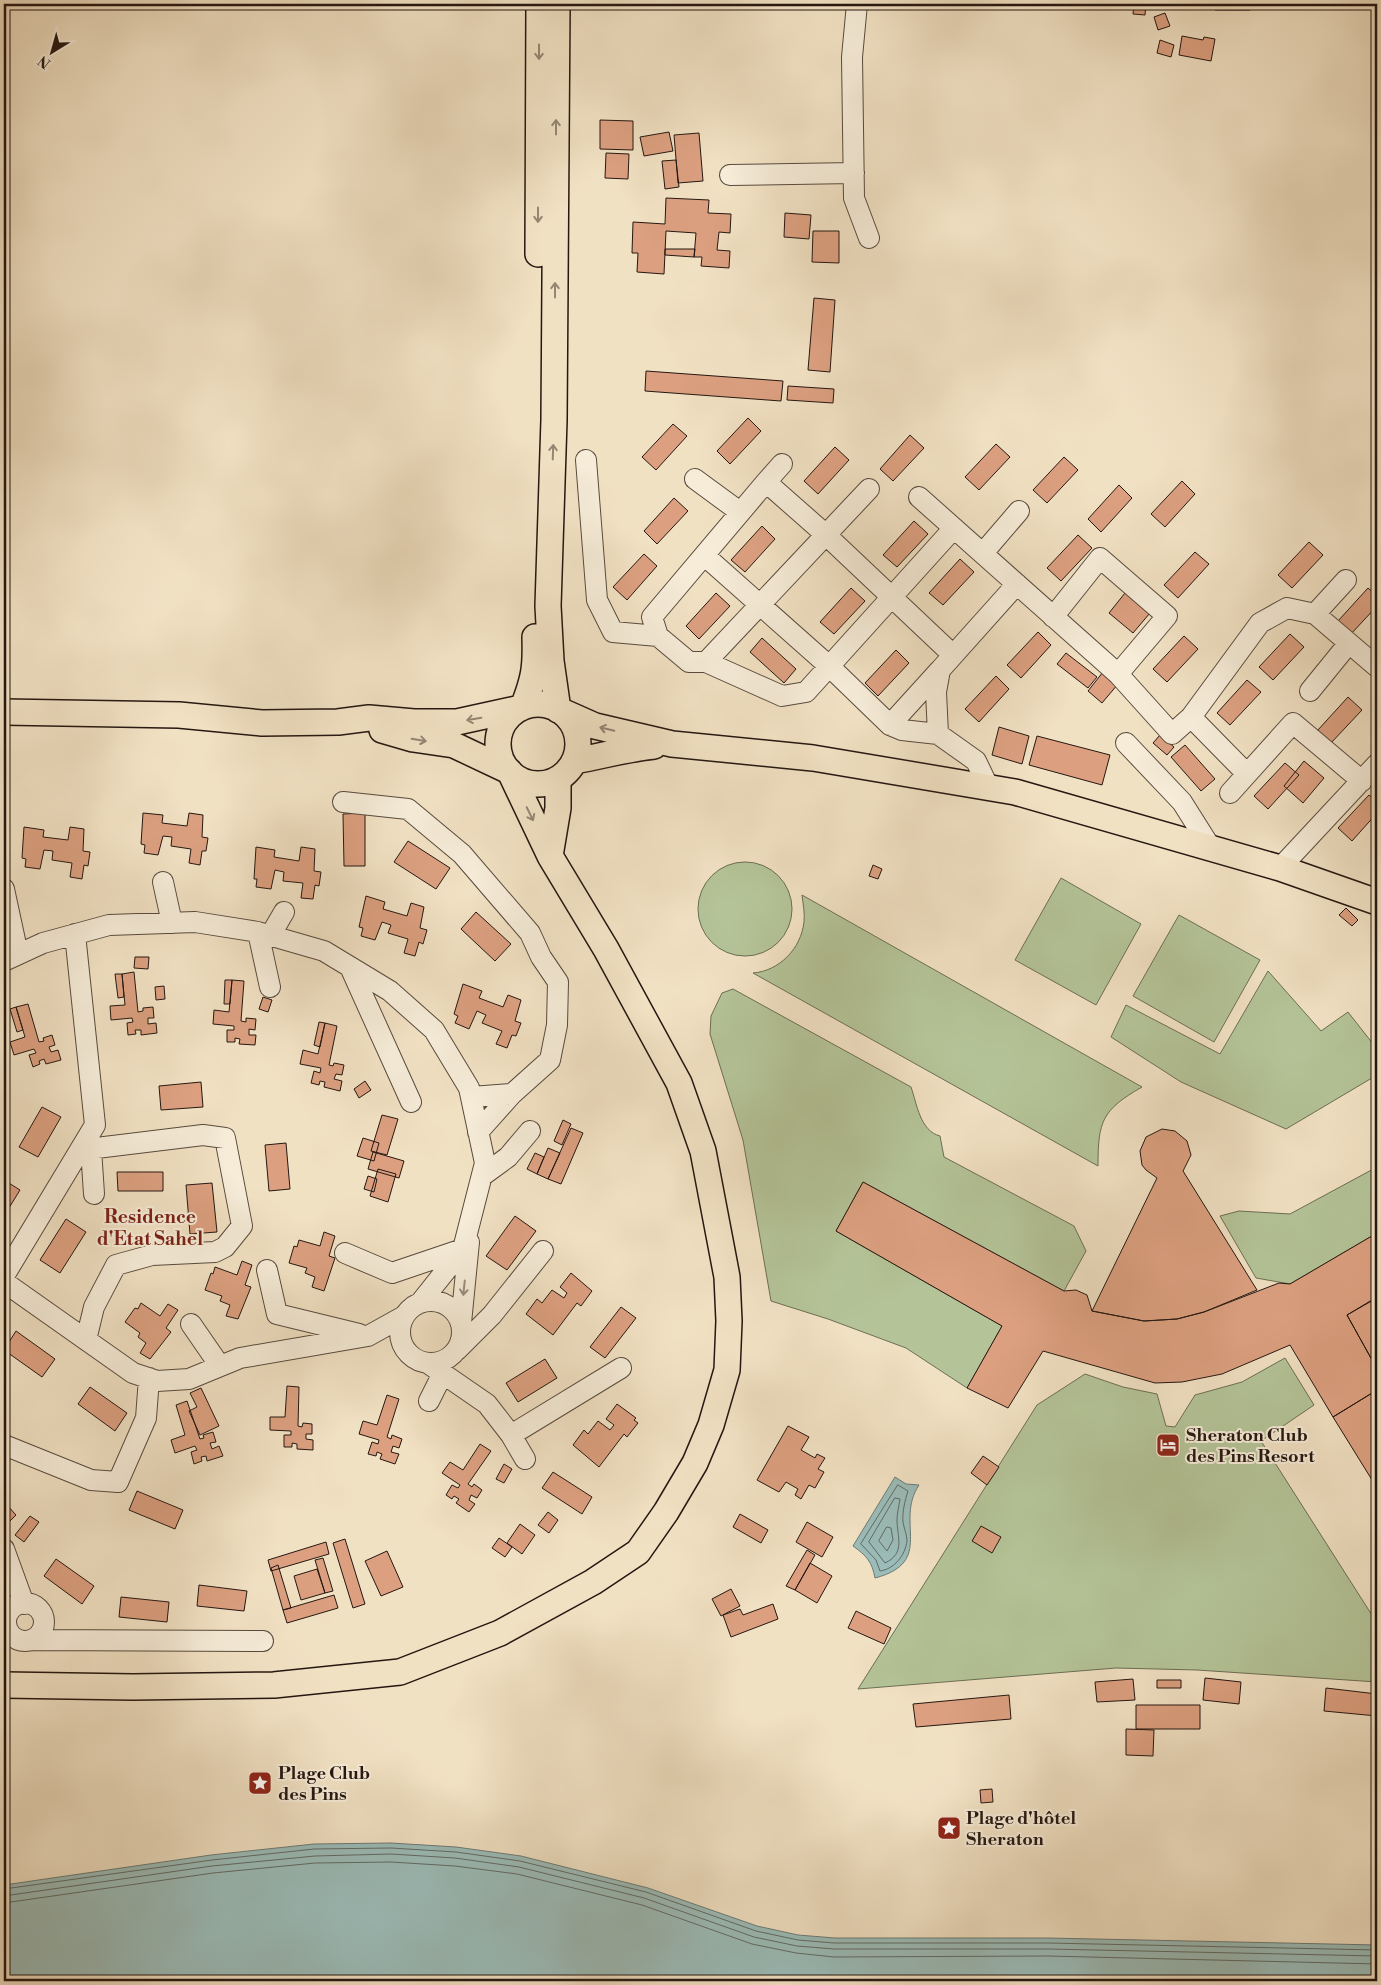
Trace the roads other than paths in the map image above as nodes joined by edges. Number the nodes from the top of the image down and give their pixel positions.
1 (539, 4) edge
2 (557, 4) edge
3 (857, 4) edge
4 (854, 173) junction
5 (730, 176) dead end
6 (869, 238) dead end
7 (586, 460) dead end
8 (782, 464) dead end
9 (696, 479) dead end
10 (766, 482) junction
11 (869, 489) dead end
12 (919, 496) dead end
13 (1019, 511) dead end
14 (740, 512) junction
15 (954, 528) junction
16 (825, 534) junction
17 (983, 554) junction
18 (705, 556) junction
19 (1346, 580) dead end
20 (1017, 584) junction
21 (892, 597) junction
22 (760, 605) junction
23 (1315, 614) junction
24 (1053, 616) junction
25 (658, 636) junction
26 (1349, 643) junction
27 (953, 655) junction
28 (706, 662) junction
29 (829, 666) junction
30 (1377, 667) edge
31 (940, 670) junction
32 (1118, 674) junction
33 (1310, 691) dead end
34 (522, 707) junction
35 (559, 710) junction
36 (4, 712) edge
37 (1191, 717) junction
38 (338, 722) junction
39 (890, 725) junction
40 (938, 734) junction
41 (1126, 743) dead end
42 (672, 744) junction
43 (1377, 764) edge
44 (566, 770) junction
45 (510, 772) junction
46 (1247, 774) junction
47 (1362, 781) junction
48 (988, 786) junction
49 (1230, 794) dead end
50 (343, 802) dead end
51 (1211, 848) junction
52 (550, 856) junction
53 (1280, 868) junction
54 (163, 882) dead end
55 (4, 889) edge
56 (1377, 902) edge
57 (284, 912) dead end
58 (172, 923) junction
59 (75, 934) junction
60 (264, 934) junction
61 (11, 958) edge
62 (350, 967) junction
63 (270, 986) dead end
64 (512, 1094) junction
65 (471, 1097) junction
66 (411, 1102) dead end
67 (530, 1131) dead end
68 (478, 1132) junction
69 (86, 1150) junction
70 (482, 1176) junction
71 (94, 1194) dead end
72 (471, 1222) junction
73 (463, 1249) junction
74 (543, 1251) dead end
75 (345, 1253) dead end
76 (267, 1270) dead end
77 (5, 1273) edge
78 (420, 1303) junction
79 (404, 1316) junction
80 (461, 1323) junction
81 (191, 1324) dead end
82 (368, 1336) junction
83 (86, 1340) junction
84 (404, 1348) junction
85 (456, 1352) junction
86 (220, 1366) junction
87 (436, 1368) junction
88 (621, 1368) dead end
89 (149, 1378) junction
90 (429, 1401) dead end
91 (511, 1435) junction
92 (4, 1445) edge
93 (525, 1459) dead end
94 (4, 1549) edge
95 (24, 1604) junction
96 (44, 1621) junction
97 (8, 1636) edge
98 (32, 1640) junction
99 (71, 1640) junction
100 (263, 1641) dead end
101 (4, 1685) edge

1 -> 34 main road
35 -> 2 main road
3 - 4 street
4 - 5 street
4 - 6 street
7 - 25 street
8 - 10 street
9 - 14 street
10 - 14 street
10 - 16 street
11 - 16 street
12 - 15 street
13 - 17 street
14 - 18 street
15 - 17 street
15 - 21 street
16 - 21 street
16 - 22 street
17 - 20 street
18 - 22 street
18 - 25 street
19 - 23 street
20 - 24 street
20 - 27 street
21 - 27 street
21 - 29 street
22 - 28 street
22 - 29 street
23 - 26 street
23 - 37 street
24 - 32 street
24 - 32 street
25 - 28 street
26 - 30 street
26 - 33 street
27 - 31 street
28 - 29 street
29 - 39 street
31 - 39 street
31 - 40 street
32 - 37 street
34 - 35 main road
34 -> 38 main road
34 - 45 main road
42 -> 35 main road
35 - 44 main road
36 - 38 main road
37 - 46 street
38 -> 45 main road
39 - 40 street
40 - 48 street
41 - 51 street
42 - 44 main road
42 - 48 main road
43 - 47 street
44 - 45 main road
44 - 52 main road
45 -> 52 main road
46 - 47 street
46 - 49 street
47 - 53 street
48 - 51 main road
50 - 64 street
51 - 53 main road
52 - 101 main road
53 - 56 main road
54 - 58 street
55 - 61 street
57 - 60 street
58 - 59 street
58 - 60 street
59 - 61 street
59 - 69 street
60 - 62 street
60 - 63 street
62 - 65 street
62 - 66 street
64 - 65 street
64 - 68 street
65 - 68 street
67 - 70 street
68 - 70 street
69 - 71 street
69 - 77 street
69 - 83 street
70 - 72 street
72 - 73 street
72 -> 80 street
73 - 75 street
73 - 78 street
74 - 85 street
76 - 82 street
77 - 83 street
78 - 79 street
78 - 80 street
79 - 82 street
79 - 84 street
80 - 85 street
81 - 86 street
82 - 84 street
82 - 86 street
83 - 89 street
84 - 87 street
85 - 87 street
86 - 89 street
87 - 90 street
87 - 91 street
88 - 91 street
89 - 92 street
91 - 93 street
94 - 95 street
95 - 96 street
95 - 97 street
96 - 98 street
96 - 99 street
97 - 98 street
98 - 99 street
99 - 100 street

